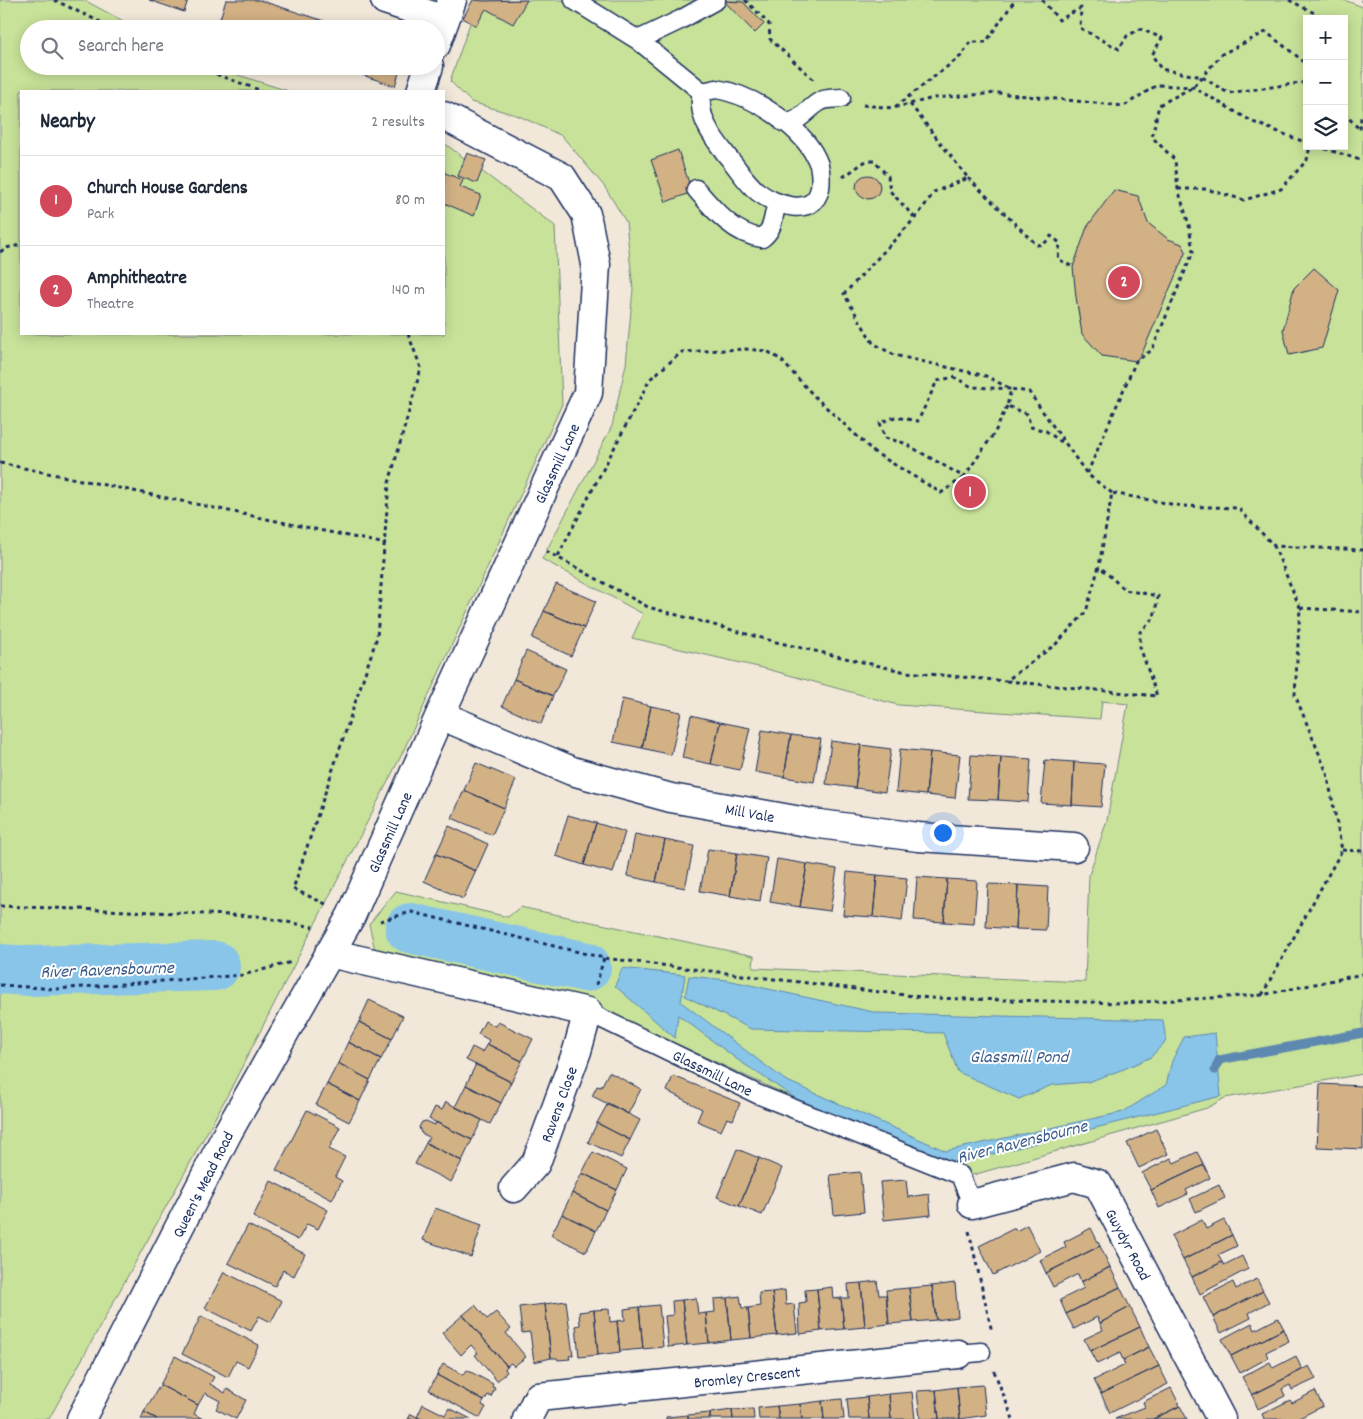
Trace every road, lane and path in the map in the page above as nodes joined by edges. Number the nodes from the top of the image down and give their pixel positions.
1 (54, 0) edge
2 (385, 0) edge
3 (574, 0) edge
4 (716, 0) edge
5 (745, 0) edge
6 (1015, 0) edge
7 (1042, 0) edge
8 (1289, 0) edge
9 (1318, 15) edge
10 (95, 20) edge
11 (441, 20) edge
12 (638, 40) junction
13 (1303, 61) edge
14 (218, 75) edge
15 (426, 75) edge
16 (1202, 77) junction
17 (1303, 83) edge
18 (1193, 87) junction
19 (259, 90) edge
20 (421, 90) edge
21 (702, 92) junction
22 (841, 98) junction
23 (910, 104) junction
24 (893, 108) junction
25 (1361, 116) dead end
26 (445, 117) edge
27 (1348, 117) edge
28 (783, 122) junction
29 (1303, 142) edge
30 (1309, 150) edge
31 (1328, 150) edge
32 (1363, 161) edge
33 (968, 178) junction
34 (821, 179) junction
35 (696, 189) dead end
36 (1178, 189) junction
37 (778, 204) junction
38 (915, 218) junction
39 (20, 245) edge
40 (0, 252) edge
41 (1073, 267) dead end
42 (408, 335) edge
43 (1011, 389) junction
44 (1007, 406) junction
45 (1065, 445) junction
46 (0, 463) edge
47 (1087, 474) junction
48 (964, 476) junction
49 (1112, 493) junction
50 (520, 540) junction
51 (386, 544) junction
52 (1274, 546) junction
53 (1363, 550) edge
54 (558, 556) junction
55 (1099, 566) junction
56 (1300, 608) junction
57 (1363, 612) edge
58 (1006, 681) junction
59 (440, 715) junction
60 (1074, 847) dead end
61 (1342, 850) junction
62 (1363, 851) edge
63 (0, 906) edge
64 (340, 934) junction
65 (1363, 974) edge
66 (0, 985) edge
67 (1262, 995) junction
68 (588, 1012) junction
69 (514, 1188) dead end
70 (972, 1204) junction
71 (970, 1353) junction
72 (81, 1419) edge
73 (527, 1419) edge
74 (1013, 1419) edge
75 (1221, 1419) edge

1 - 10 path
2 - 11 street
3 - 12 lane
4 - 12 lane
5 - 22 path
6 - 24 path
7 - 16 path
8 - 9 path
12 - 21 lane
13 - 16 path
14 - 19 path
15 - 20 street
16 - 17 path
16 - 18 path
18 - 23 path
18 - 29 path
18 - 36 path
21 - 28 lane
21 - 37 lane
22 - 24 path
22 - 28 lane
23 - 24 path
23 - 33 path
25 - 27 path
26 - 50 street, Glassmill Lane
28 - 34 lane
30 - 36 path
31 - 32 path
33 - 38 path
33 - 41 path
34 - 37 lane
34 - 38 path
35 - 37 lane
36 - 47 path
38 - 43 path
39 - 40 path
42 - 51 path
43 - 44 path
43 - 45 path
43 - 48 path
44 - 45 path
44 - 48 path
45 - 47 path
46 - 51 path
47 - 49 path
48 - 54 path
49 - 52 path
49 - 55 path
50 - 54 path
50 - 59 street, Glassmill Lane
51 - 64 path
52 - 53 path
52 - 56 path
54 - 58 path
55 - 58 path
55 - 58 path
56 - 57 path
56 - 61 path
59 - 60 street, Mill Vale
59 - 64 street, Glassmill Lane
61 - 62 path
61 - 67 path
63 - 64 path
64 - 66 path
64 - 67 path
64 - 68 street, Glassmill Lane
64 - 72 street, Queen's Mead Road
65 - 67 path
68 - 69 street, Ravens Close
68 - 70 lane, Glassmill Lane
70 - 71 path
70 - 75 street, Gwydyr Road
71 - 73 street, Bromley Crescent
71 - 74 path

